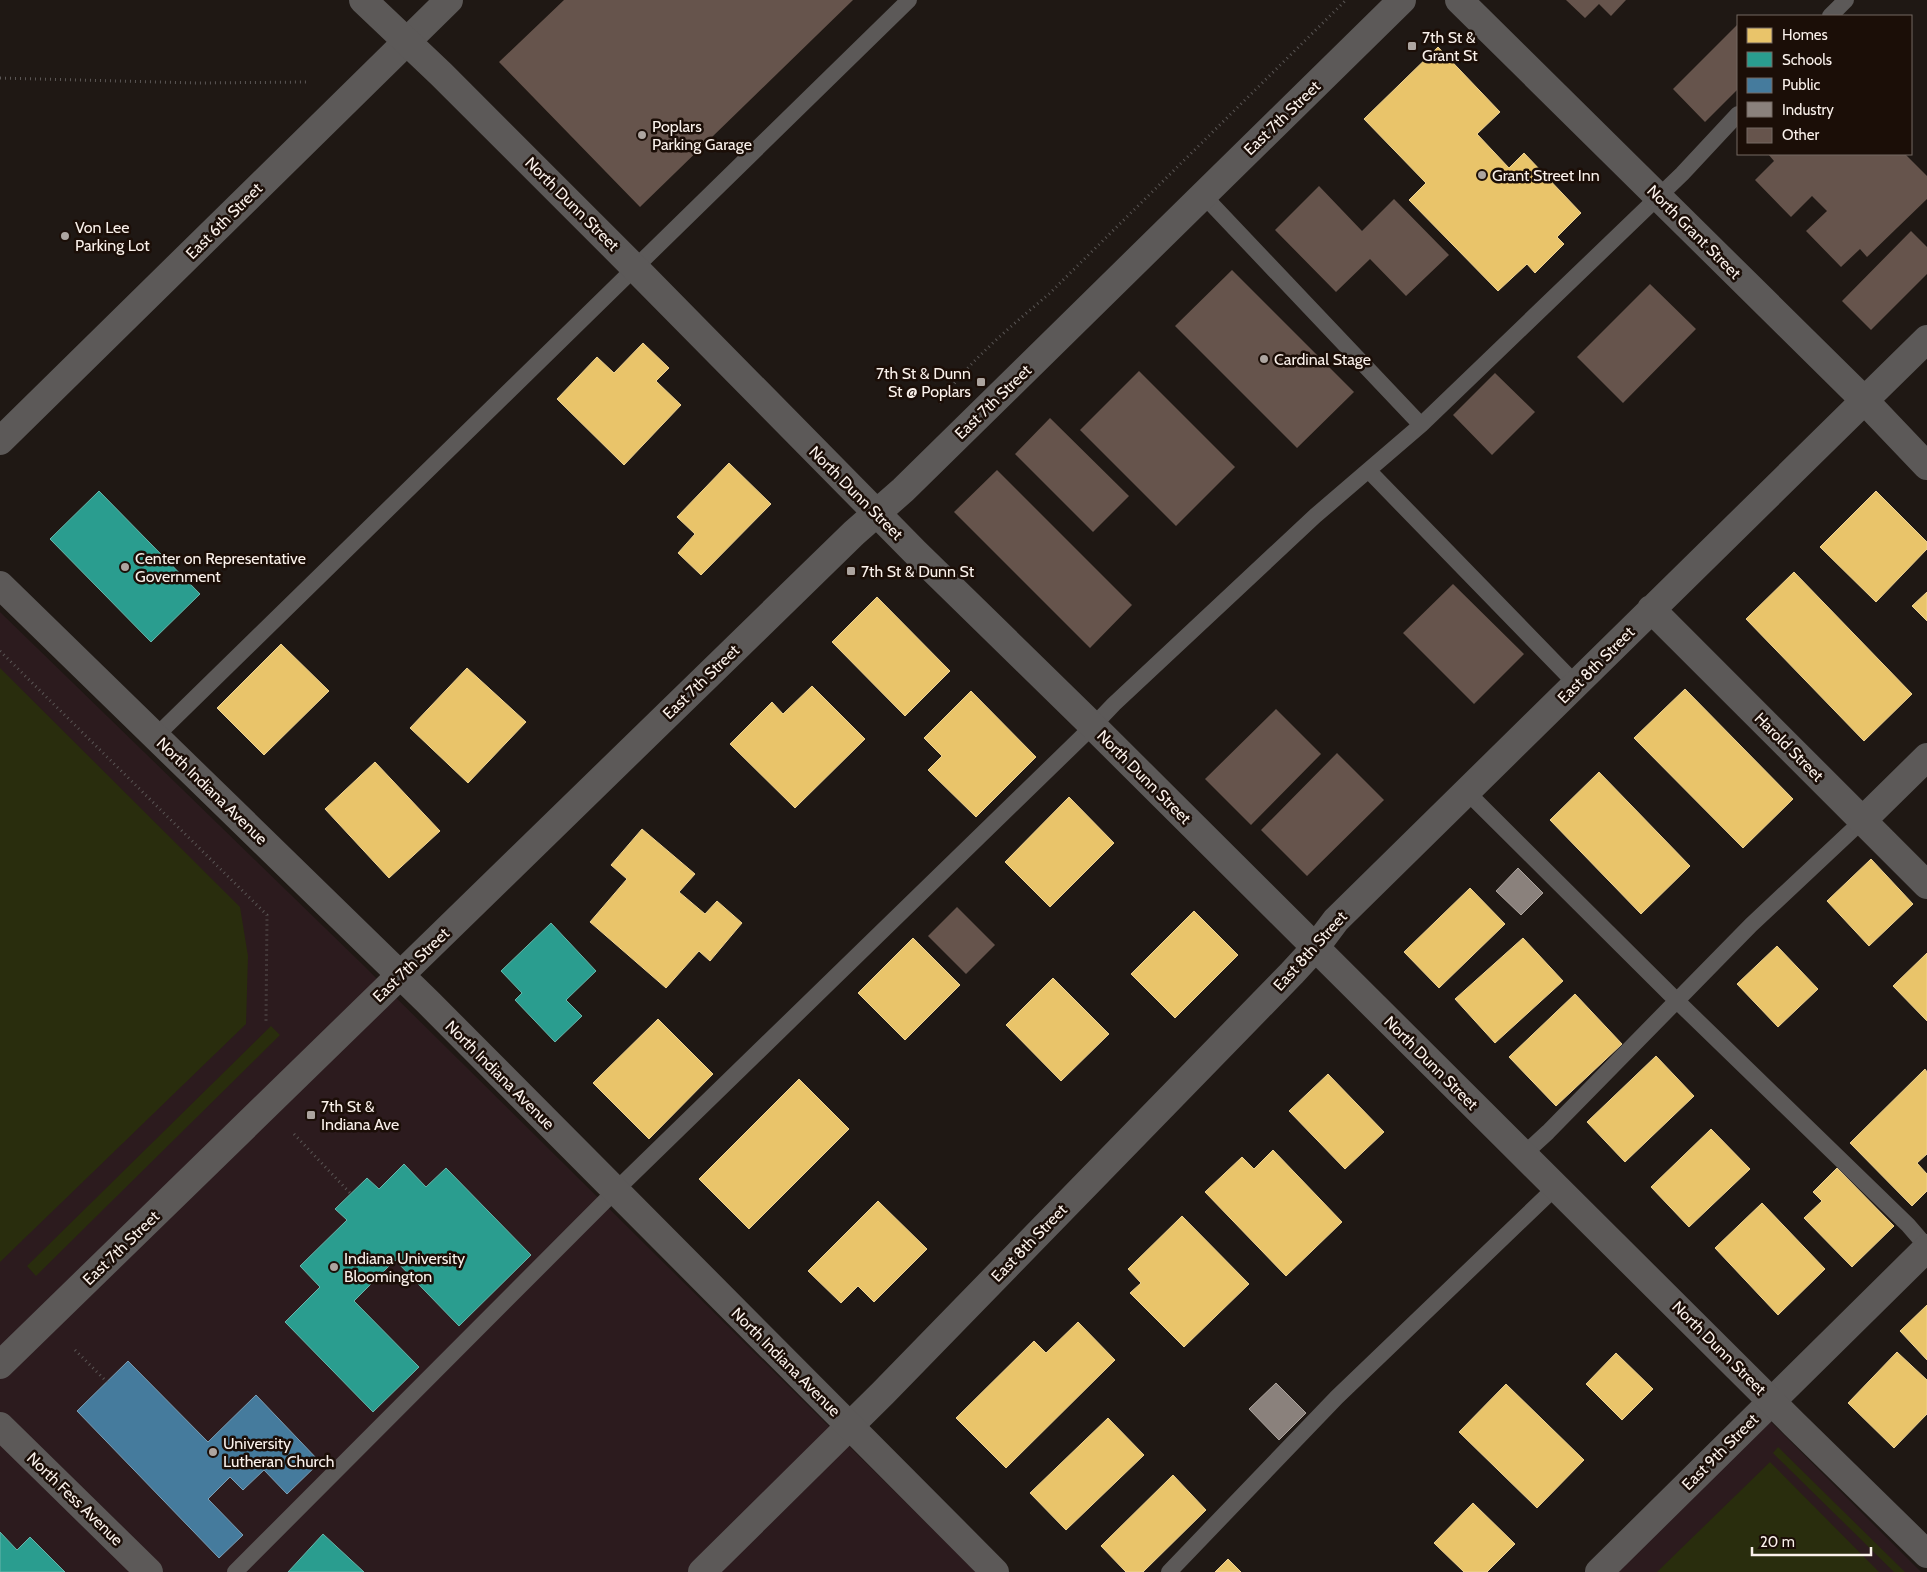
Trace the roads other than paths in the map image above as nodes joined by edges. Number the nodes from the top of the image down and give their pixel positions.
1 (363, 0) edge
2 (449, 0) edge
3 (909, 0) edge
4 (1402, 0) edge
5 (1459, 0) edge
6 (1846, 0) edge
7 (1831, 15) edge
8 (407, 41) junction
9 (1737, 115) edge
10 (1203, 195) junction
11 (1658, 197) junction
12 (635, 268) junction
13 (1927, 339) edge
14 (1865, 401) junction
15 (1420, 425) junction
16 (0, 441) edge
17 (1927, 466) edge
18 (1369, 471) junction
19 (876, 514) junction
20 (0, 585) edge
21 (1651, 609) junction
22 (1576, 684) junction
23 (1093, 726) junction
24 (156, 736) junction
25 (1927, 757) edge
26 (1468, 793) junction
27 (1862, 821) junction
28 (1927, 886) edge
29 (1315, 948) junction
30 (400, 975) junction
31 (1676, 1000) junction
32 (1524, 1154) junction
33 (1556, 1187) junction
34 (616, 1190) junction
35 (1927, 1248) edge
36 (0, 1365) edge
37 (1772, 1401) junction
38 (849, 1425) junction
39 (0, 1426) edge
40 (1927, 1554) edge
41 (150, 1572) edge
42 (235, 1572) edge
43 (702, 1572) edge
44 (995, 1572) edge
45 (1169, 1572) edge
46 (1598, 1572) edge

1 - 8 street, North Dunn Street
2 - 8 street, East 6th Street
3 - 12 lane
4 - 10 street, East 7th Street
5 - 11 street, North Grant Street
6 - 7 lane
8 - 12 street, North Dunn Street
8 - 16 street, East 6th Street
9 - 11 lane
10 - 15 lane
10 - 19 street, East 7th Street
11 - 14 street, North Grant Street
11 - 15 lane
12 - 19 street, North Dunn Street
12 - 24 lane
13 - 14 street, East 8th Street
14 - 17 street, North Grant Street
14 - 21 street, East 8th Street
15 - 18 lane
18 - 22 lane
18 - 23 lane
19 - 23 street, North Dunn Street
19 - 30 street, East 7th Street
20 - 24 street, North Indiana Avenue
21 - 22 street, East 8th Street
21 - 27 street, Harold Street
22 - 26 street, East 8th Street
23 - 29 street, North Dunn Street
23 - 34 lane
24 - 30 street, North Indiana Avenue
25 - 27 street
26 - 29 street, East 8th Street
26 - 31 lane
27 - 28 street, Harold Street
27 - 31 lane
29 - 32 street, North Dunn Street
29 - 38 street, East 8th Street
30 - 34 street, North Indiana Avenue
30 - 36 street, East 7th Street
31 - 32 lane
31 - 35 lane
32 - 33 street, North Dunn Street
33 - 37 street, North Dunn Street
33 - 45 lane
34 - 38 street, North Indiana Avenue
34 - 42 lane
35 - 37 street, East 9th Street
37 - 40 street, North Dunn Street
37 - 46 street, East 9th Street
38 - 43 street, East 8th Street
38 - 44 street, North Indiana Avenue
39 - 41 street, North Fess Avenue

